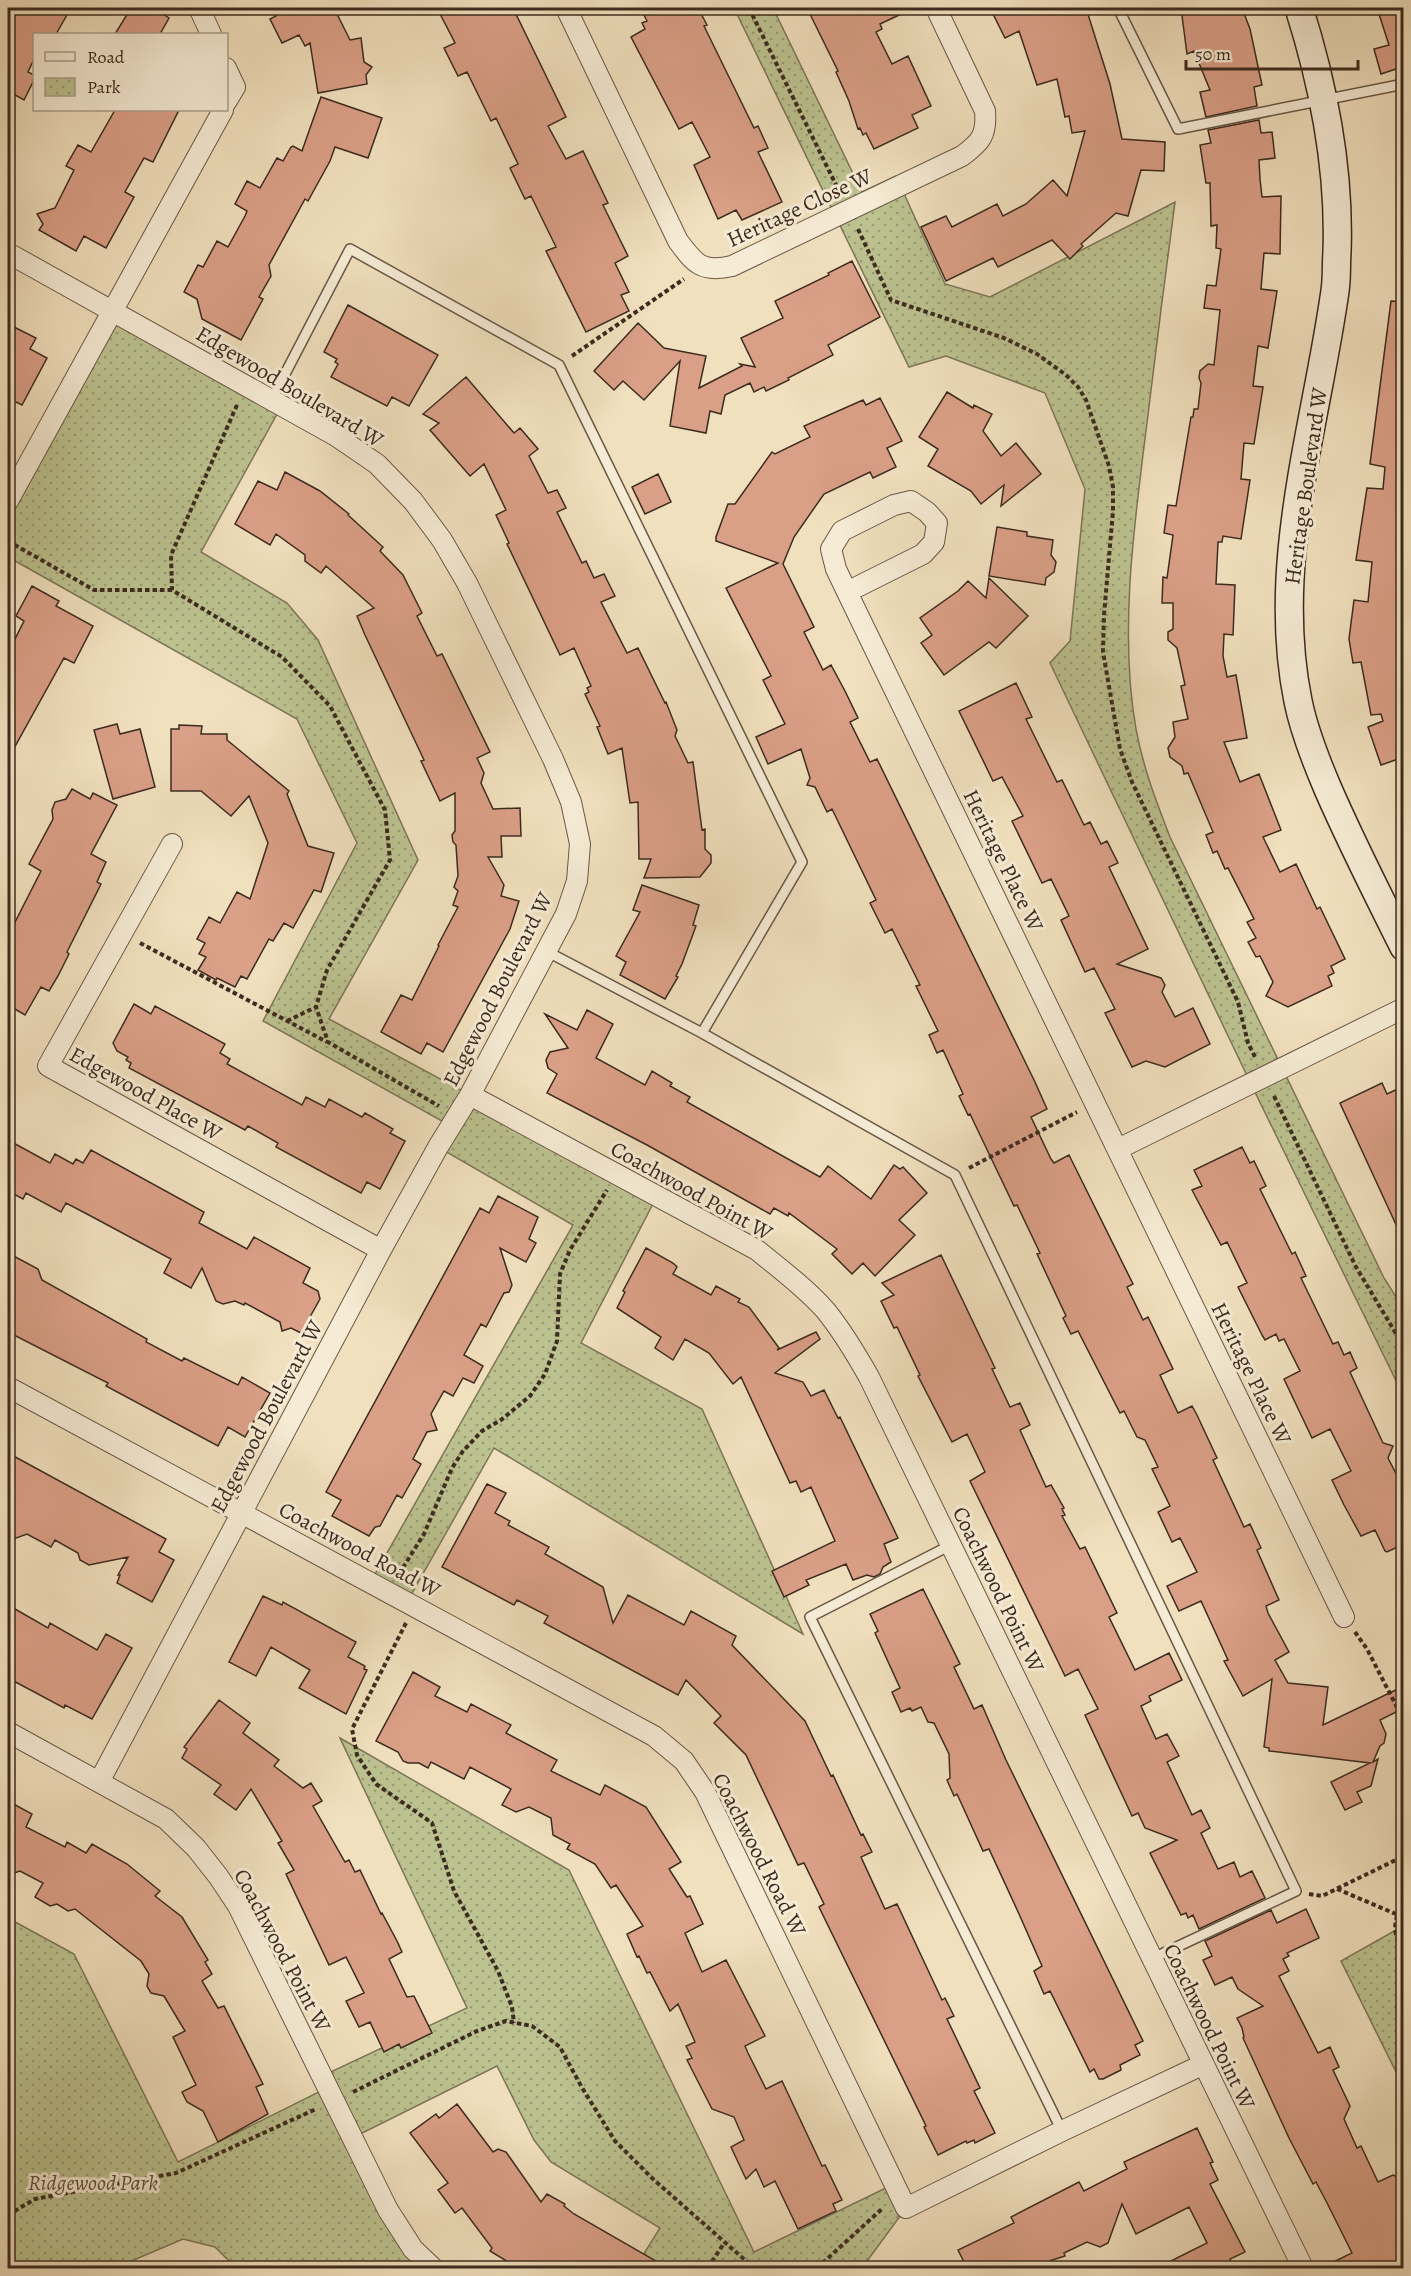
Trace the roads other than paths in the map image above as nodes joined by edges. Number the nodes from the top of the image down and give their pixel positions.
1 (199, 8) edge
2 (566, 8) edge
3 (936, 8) edge
4 (1118, 8) edge
5 (1299, 8) edge
6 (211, 33) edge
7 (228, 72) edge
8 (1404, 84) edge
9 (228, 99) edge
10 (1325, 99) junction
11 (221, 111) edge
12 (8, 253) edge
13 (112, 310) junction
14 (272, 399) junction
15 (8, 501) edge
16 (847, 592) junction
17 (172, 844) dead end
18 (1404, 947) edge
19 (546, 951) junction
20 (1404, 1008) edge
21 (702, 1033) junction
22 (470, 1095) junction
23 (1118, 1149) junction
24 (381, 1250) junction
25 (8, 1387) edge
26 (243, 1513) junction
27 (951, 1545) junction
28 (1344, 1617) road end
29 (8, 1732) edge
30 (99, 1782) junction
31 (1151, 1959) junction
32 (1202, 2065) junction
33 (1062, 2131) junction
34 (433, 2268) edge
35 (1303, 2268) edge

1 - 6 street
2 - 3 street, Heritage Close W
4 - 10 lane
5 - 10 street, Heritage Boulevard W
7 - 9 street
8 - 10 lane
10 - 18 street, Heritage Boulevard W
11 - 13 street
12 - 13 street, Edgewood Boulevard W
13 - 14 street, Edgewood Boulevard W
13 - 15 street
14 - 19 street, Edgewood Boulevard W
14 - 21 lane
16 - 16 street, Heritage Place W
16 - 23 street, Heritage Place W
17 - 24 street, Edgewood Place W
19 - 21 lane
19 - 22 street, Edgewood Boulevard W
20 - 23 street
21 - 31 lane
22 - 24 street, Edgewood Boulevard W
22 - 27 street, Coachwood Point W
23 - 28 street, Heritage Place W
24 - 26 street, Edgewood Boulevard W
25 - 26 street, Coachwood Road W
26 - 30 street, Edgewood Boulevard W
26 - 33 street, Coachwood Road W
27 - 31 street, Coachwood Point W
27 - 33 lane
29 - 30 street, Coachwood Point W
30 - 34 street, Coachwood Point W
31 - 32 street, Coachwood Point W
32 - 33 street
32 - 35 street, Coachwood Point W

